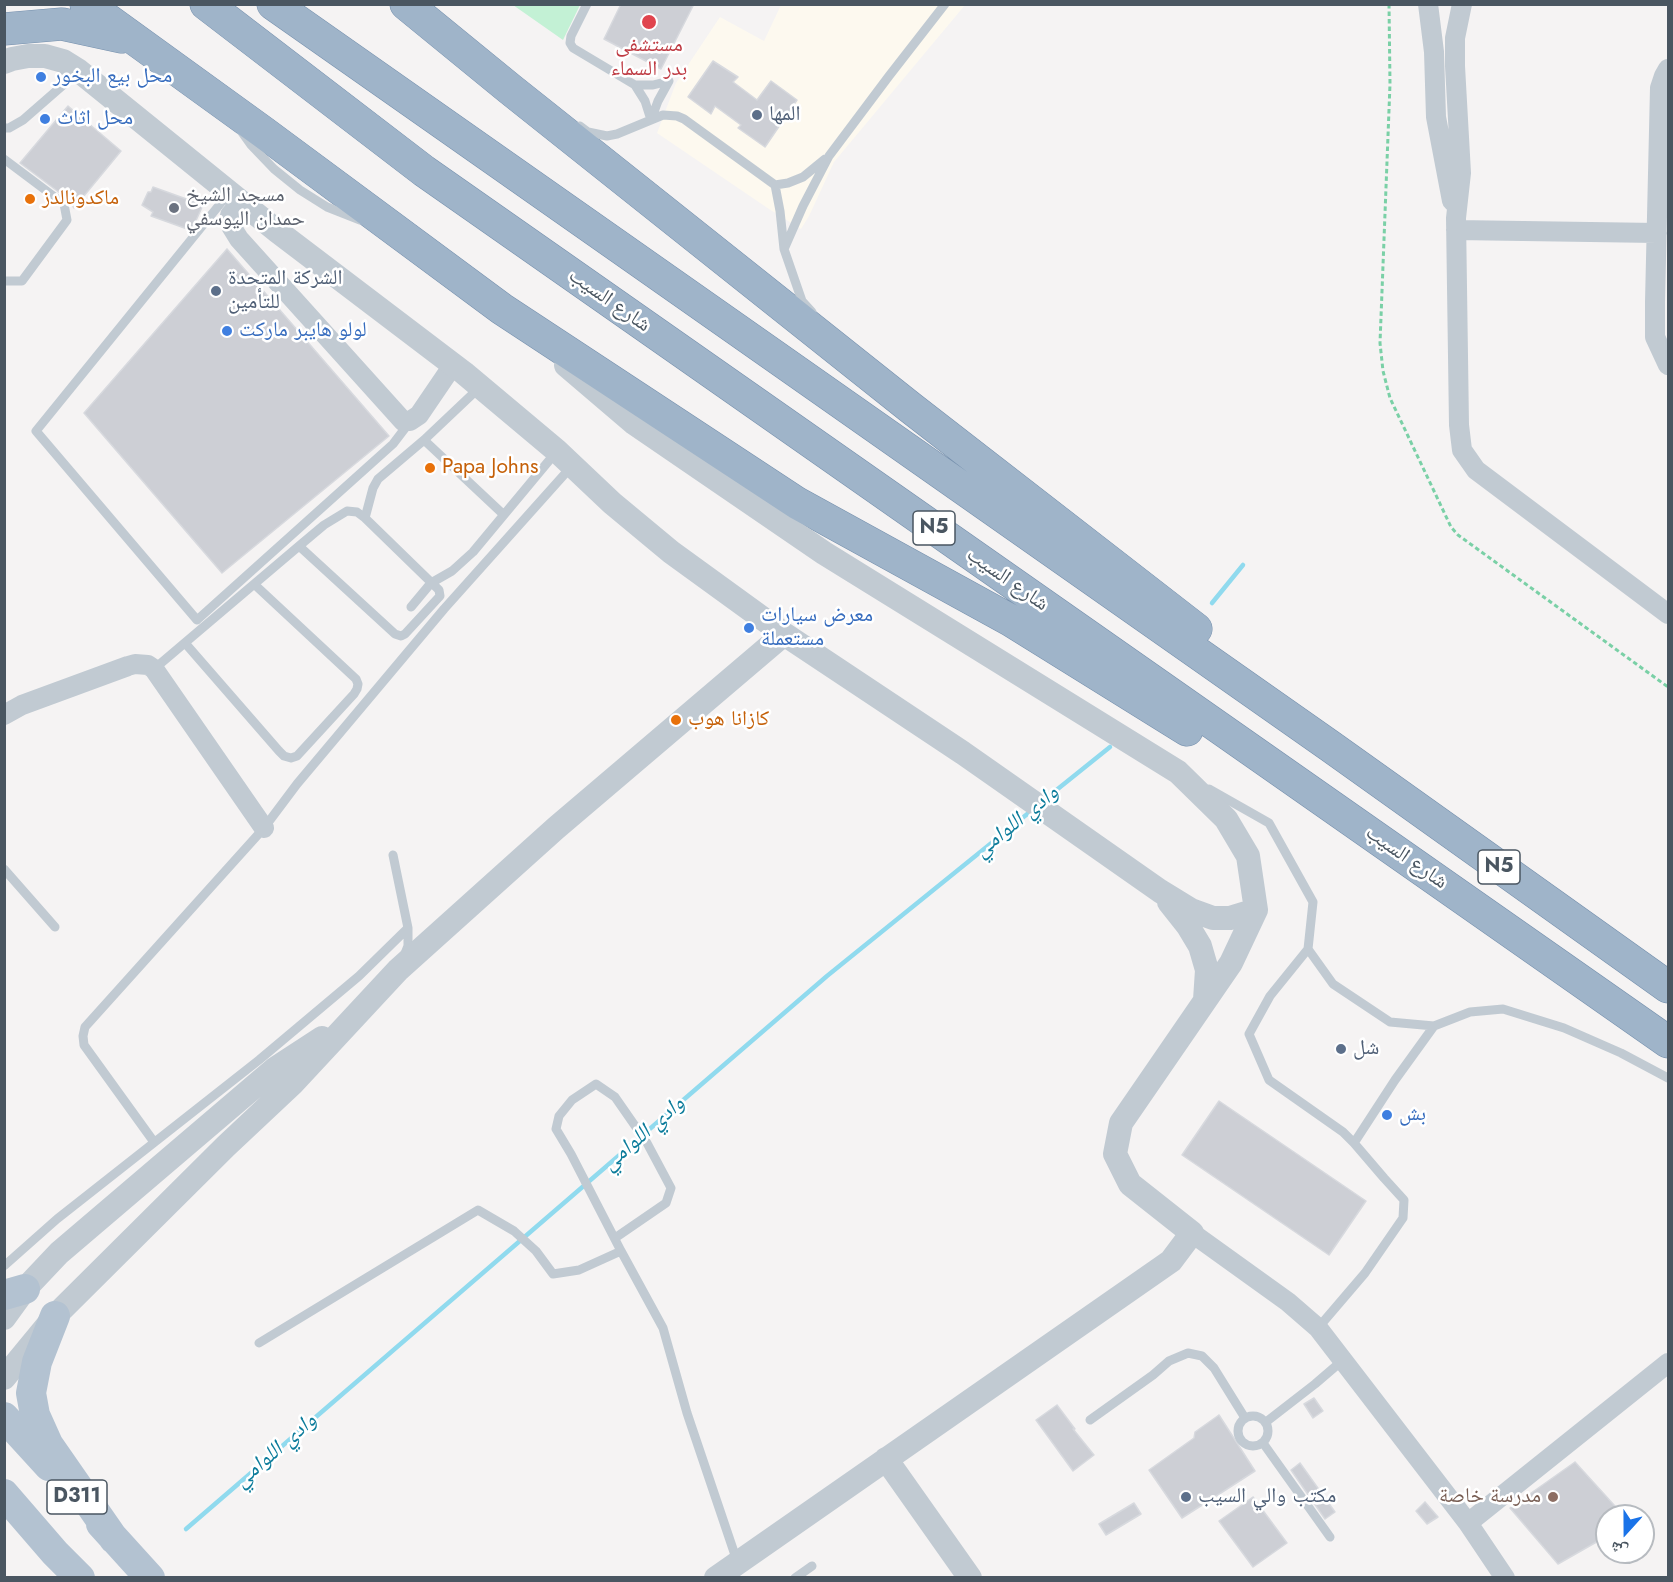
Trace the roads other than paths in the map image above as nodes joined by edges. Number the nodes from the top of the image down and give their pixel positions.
1 (86, 4) edge
2 (206, 4) edge
3 (273, 4) edge
4 (587, 4) edge
5 (945, 4) edge
6 (1428, 4) edge
7 (1436, 4) edge
8 (1461, 4) edge
9 (410, 8) edge
10 (4, 29) edge
11 (135, 40) junction
12 (4, 62) edge
13 (1668, 69) edge
14 (79, 71) junction
15 (635, 84) junction
16 (522, 87) dead end
17 (569, 119) dead end
18 (651, 120) junction
19 (4, 128) edge
20 (829, 156) junction
21 (5, 160) edge
22 (775, 185) junction
23 (235, 198) junction
24 (1456, 224) junction
25 (1656, 233) junction
26 (784, 249) junction
27 (4, 281) edge
28 (502, 309) junction
29 (453, 365) junction
30 (1668, 365) edge
31 (480, 387) junction
32 (911, 408) junction
33 (410, 421) junction
34 (424, 440) junction
35 (564, 458) junction
36 (504, 515) junction
37 (365, 518) junction
38 (299, 546) junction
39 (431, 582) junction
40 (254, 584) junction
41 (411, 607) dead end
42 (1668, 614) edge
43 (784, 634) junction
44 (185, 643) junction
45 (154, 669) junction
46 (4, 715) edge
47 (1330, 746) junction
48 (1178, 772) junction
49 (264, 828) junction
50 (393, 855) dead end
51 (4, 869) edge
52 (1160, 891) junction
53 (1256, 910) junction
54 (55, 927) dead end
55 (408, 928) junction
56 (1308, 949) junction
57 (398, 970) junction
58 (1568, 972) junction
59 (1668, 987) edge
60 (1204, 1003) junction
61 (352, 1019) junction
62 (1434, 1026) junction
63 (1668, 1042) edge
64 (1668, 1078) edge
65 (154, 1142) junction
66 (1354, 1143) junction
67 (1192, 1233) junction
68 (615, 1238) junction
69 (621, 1251) junction
70 (4, 1266) edge
71 (15, 1292) edge
72 (55, 1316) junction
73 (4, 1318) edge
74 (1318, 1328) junction
75 (260, 1343) dead end
76 (1343, 1360) junction
77 (1668, 1363) edge
78 (4, 1378) edge
79 (4, 1417) edge
80 (1245, 1418) junction
81 (1090, 1420) dead end
82 (1266, 1422) junction
83 (1263, 1443) junction
84 (886, 1459) junction
85 (4, 1494) edge
86 (4, 1522) edge
87 (1468, 1523) junction
88 (1330, 1537) dead end
89 (114, 1539) junction
90 (55, 1553) junction
91 (738, 1563) junction
92 (812, 1566) dead end
93 (80, 1578) edge
94 (150, 1578) edge
95 (716, 1578) edge
96 (795, 1578) edge
97 (970, 1578) edge
98 (1504, 1578) edge

1 - 11 highway
2 - 58 highway, شارع السيب / N5
3 - 47 highway, N5
4 - 15 lane
5 - 20 lane
6 - 24 street
7 - 8 street
8 - 24 street
9 - 16 lane
9 - 32 highway
10 - 11 highway
11 - 28 highway
12 - 14 street
13 - 25 street
14 - 19 lane
14 - 23 street
15 - 18 lane
15 - 18 lane
17 - 18 lane
18 - 22 lane
20 - 22 lane
20 - 26 lane
21 - 27 lane
22 - 26 lane
23 - 29 street
23 - 33 street
23 - 33 lane
24 - 25 street
24 - 42 street
25 - 30 street
26 - 32 lane
28 - 48 street
28 - 58 highway
29 - 31 street
29 - 33 street
31 - 34 lane
31 - 35 street
32 - 47 highway
34 - 36 lane
34 - 37 lane
35 - 36 lane
35 - 43 street
35 - 49 lane
36 - 39 lane
37 - 38 lane
37 - 39 lane
38 - 39 lane
38 - 40 lane
39 - 41 lane
40 - 44 lane
40 - 44 lane
43 - 52 street
43 - 57 street
44 - 45 lane
45 - 46 street
45 - 49 street
47 - 59 highway, N5
48 - 53 street
48 - 56 lane
49 - 65 lane
50 - 55 lane
51 - 54 lane
52 - 53 street
52 - 60 street
53 - 60 street
55 - 57 lane
55 - 65 lane
56 - 62 lane
56 - 66 lane
57 - 61 street
58 - 63 highway, شارع السيب / N5
60 - 67 street
61 - 71 street
61 - 72 street
62 - 64 lane
62 - 66 lane
65 - 70 lane
66 - 74 lane
67 - 74 street
67 - 84 street
68 - 68 lane
68 - 69 lane
69 - 75 lane
69 - 91 lane
71 - 73 street
72 - 78 street
72 - 89 main road
74 - 76 street
76 - 82 lane
76 - 87 street
77 - 87 street
79 - 89 main road, D311
80 - 81 lane
80 - 82 lane
80 - 83 lane
82 - 83 lane
83 - 88 lane
84 - 91 street
84 - 97 street
85 - 90 main road, D311
86 - 90 main road
87 - 98 street
89 - 94 main road, D311
90 - 93 main road, D311
91 - 95 street
92 - 96 lane

